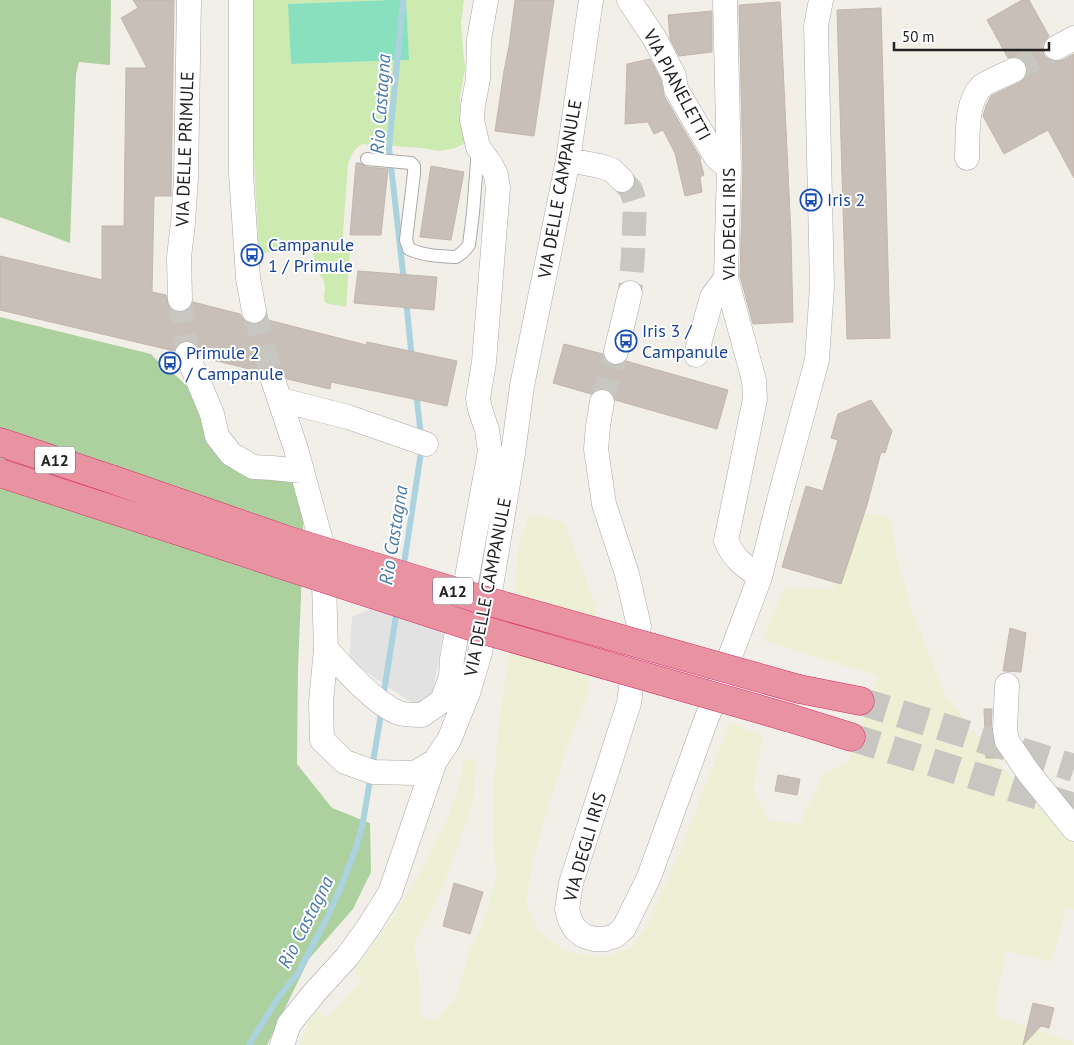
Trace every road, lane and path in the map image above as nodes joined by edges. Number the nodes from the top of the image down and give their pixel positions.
1 (189, 0) edge
2 (241, 0) edge
3 (486, 0) edge
4 (591, 0) edge
5 (629, 0) edge
6 (725, 0) edge
7 (821, 0) edge
8 (1014, 70) tunnel mouth
9 (478, 147) junction
10 (967, 158) dead end
11 (367, 159) dead end
12 (568, 160) junction
13 (729, 168) junction
14 (622, 180) tunnel mouth
15 (726, 278) junction
16 (630, 293) tunnel mouth
17 (180, 299) tunnel mouth
18 (254, 311) tunnel mouth
19 (616, 352) tunnel mouth
20 (187, 354) tunnel mouth
21 (696, 356) dead end
22 (602, 402) tunnel mouth
23 (0, 442) edge
24 (426, 444) dead end
25 (302, 471) junction
26 (0, 473) edge
27 (760, 577) junction
28 (326, 649) junction
29 (1007, 685) dead end
30 (860, 701) tunnel mouth
31 (851, 737) tunnel mouth
32 (434, 761) junction
33 (1074, 829) edge
34 (282, 1045) edge

1 - 17 street, VIA DELLE PRIMULE
2 - 18 street
3 - 9 street
4 - 12 street, VIA DELLE CAMPANULE
5 - 13 street, VIA PIANELETTI
6 - 13 street, VIA DEGLI IRIS
7 - 27 street, VIA DEGLI IRIS
8 - 10 street
9 - 11 lane
9 - 28 street
12 - 14 street
12 - 32 street, VIA DELLE CAMPANULE
13 - 15 street, VIA DEGLI IRIS
15 - 21 street
15 - 27 street, VIA DEGLI IRIS
16 - 19 street
20 - 25 street
22 - 27 street, VIA DEGLI IRIS
23 - 30 highway, A12, bridge
24 - 25 street, VIA DELLE CAMPANULE
25 - 28 street, VIA DELLE CAMPANULE
26 - 31 highway, A12, bridge
28 - 32 street, VIA DELLE CAMPANULE
29 - 33 street
32 - 34 street

